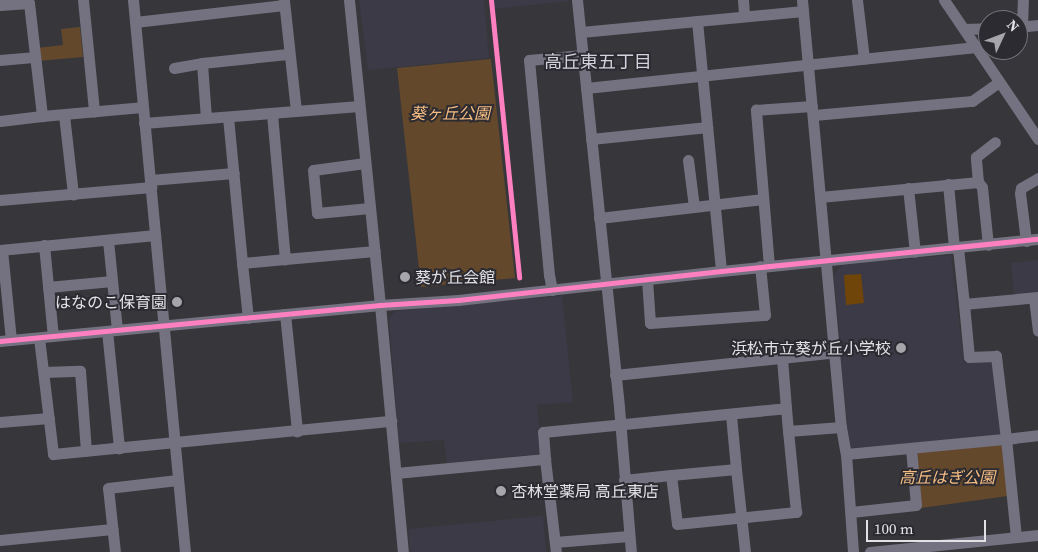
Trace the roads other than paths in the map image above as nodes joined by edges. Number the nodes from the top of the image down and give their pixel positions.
1 (83, 0) edge
2 (133, 0) edge
3 (349, 0) edge
4 (577, 0) edge
5 (743, 0) edge
6 (860, 0) edge
7 (944, 0) edge
8 (29, 2) edge
9 (284, 3) edge
10 (233, 5) edge
11 (0, 6) edge
12 (802, 6) edge
13 (744, 16) junction
14 (696, 21) junction
15 (135, 22) junction
16 (978, 28) edge
17 (964, 29) junction
18 (581, 32) junction
19 (976, 47) junction
20 (288, 54) junction
21 (582, 55) junction
22 (33, 57) junction
23 (864, 59) junction
24 (0, 60) edge
25 (202, 63) junction
26 (809, 65) junction
27 (174, 68) dead end
28 (702, 77) junction
29 (999, 82) junction
30 (586, 88) junction
31 (142, 106) junction
32 (359, 106) junction
33 (94, 111) junction
34 (296, 111) junction
35 (813, 111) junction
36 (64, 114) junction
37 (272, 114) junction
38 (42, 116) junction
39 (228, 117) junction
40 (206, 118) junction
41 (0, 121) edge
42 (144, 123) junction
43 (707, 127) junction
44 (1038, 138) edge
45 (590, 139) junction
46 (995, 142) dead end
47 (688, 160) dead end
48 (365, 164) junction
49 (234, 173) junction
50 (1038, 178) edge
51 (978, 182) junction
52 (150, 183) junction
53 (948, 184) junction
54 (908, 188) junction
55 (73, 194) junction
56 (820, 196) junction
57 (763, 199) junction
58 (0, 200) edge
59 (714, 205) junction
60 (694, 207) junction
61 (370, 208) junction
62 (599, 218) junction
63 (155, 235) junction
64 (1038, 239) edge
65 (108, 240) junction
66 (1026, 241) junction
67 (44, 245) junction
68 (988, 245) junction
69 (956, 248) junction
70 (1, 250) edge
71 (375, 251) junction
72 (915, 252) junction
73 (286, 259) junction
74 (828, 261) junction
75 (242, 264) junction
76 (765, 266) junction
77 (721, 270) junction
78 (647, 279) junction
79 (112, 281) junction
80 (606, 284) junction
81 (48, 287) junction
82 (3, 288) edge
83 (552, 290) junction
84 (1036, 298) edge
85 (964, 304) junction
86 (380, 305) junction
87 (285, 314) junction
88 (248, 318) junction
89 (164, 326) junction
90 (112, 331) junction
91 (1038, 331) edge
92 (53, 336) junction
93 (39, 338) junction
94 (6, 340) edge
95 (836, 352) junction
96 (782, 358) junction
97 (44, 372) junction
98 (615, 375) junction
99 (786, 408) junction
100 (731, 415) junction
101 (48, 418) junction
102 (391, 421) junction
103 (0, 422) edge
104 (621, 426) junction
105 (842, 427) junction
106 (297, 431) junction
107 (788, 431) junction
108 (1038, 435) edge
109 (1006, 439) junction
110 (175, 442) junction
111 (119, 448) junction
112 (911, 448) junction
113 (86, 451) junction
114 (846, 454) junction
115 (545, 459) junction
116 (736, 469) junction
117 (396, 473) junction
118 (671, 475) junction
119 (178, 480) junction
120 (624, 480) junction
121 (851, 512) junction
122 (742, 519) junction
123 (112, 529) junction
124 (1038, 535) edge
125 (629, 536) junction
126 (1016, 537) junction
127 (0, 540) edge
128 (556, 547) edge
129 (961, 548) edge
130 (115, 552) edge
131 (185, 552) edge
132 (403, 552) edge
133 (631, 552) edge
134 (745, 552) edge
135 (853, 552) edge
136 (870, 552) edge

1 - 33 street
2 - 15 street
3 - 32 street
4 - 18 street
5 - 13 street
6 - 23 street
7 - 17 street
8 - 11 street
8 - 22 street
9 - 10 street
9 - 20 street
10 - 15 street
12 - 13 street
12 - 26 street
13 - 14 street
14 - 18 street
14 - 28 street
15 - 31 street
16 - 17 street
17 - 19 street
18 - 21 street
19 - 23 street
19 - 29 street
20 - 25 street
20 - 34 street
21 - 30 street
21 - 83 street
22 - 24 street
22 - 38 street
23 - 26 street
25 - 27 street
25 - 40 street
26 - 28 street
26 - 35 street
28 - 30 street
28 - 43 street
29 - 35 street
29 - 44 street
30 - 45 street
31 - 33 street
31 - 42 street
32 - 34 street
32 - 48 street
33 - 36 street
34 - 37 street
35 - 56 street
35 - 57 street
36 - 38 street
36 - 55 street
37 - 39 street
37 - 73 street
38 - 41 street
39 - 40 street
39 - 49 street
40 - 42 street
42 - 52 street
43 - 45 street
43 - 59 street
45 - 62 street
46 - 51 street
47 - 60 street
48 - 61 street
48 - 61 street
49 - 52 street
49 - 75 street
50 - 66 street
51 - 53 street
51 - 68 street
52 - 55 street
52 - 63 street
53 - 54 street
53 - 69 street
54 - 56 street
54 - 72 street
55 - 58 street
56 - 74 street
57 - 59 street
57 - 76 street
59 - 60 street
59 - 77 street
60 - 62 street
61 - 71 street
62 - 80 street
63 - 65 street
63 - 89 street
64 - 66 street
65 - 67 street
65 - 79 street
66 - 68 street
67 - 70 street
67 - 81 street
68 - 69 street
69 - 72 street
69 - 85 street
70 - 82 street
71 - 73 street
71 - 86 street
72 - 74 street
73 - 75 street
74 - 76 street
74 - 95 street
75 - 88 street
76 - 77 street
76 - 78 street
77 - 78 street
78 - 80 street
79 - 81 street
79 - 90 street
80 - 83 street
80 - 98 street
81 - 92 street
82 - 94 street
83 - 86 street
84 - 85 street
84 - 91 street
85 - 109 street
86 - 87 street
86 - 102 street
87 - 88 street
87 - 106 street
88 - 89 street
89 - 90 street
89 - 110 street
90 - 92 street
90 - 111 street
92 - 93 street
93 - 94 street
93 - 97 street
95 - 96 street
95 - 105 street
96 - 98 street
96 - 99 street
97 - 101 street
97 - 113 street
98 - 104 street
99 - 100 street
99 - 107 street
100 - 104 street
100 - 116 street
101 - 103 street
101 - 113 street
102 - 106 street
102 - 117 street
104 - 115 street
104 - 120 street
105 - 107 street
105 - 114 street
106 - 110 street
107 - 122 street
108 - 109 street
109 - 112 street
109 - 126 street
110 - 111 street
110 - 119 street
111 - 113 street
112 - 114 street
112 - 121 street
114 - 121 street
115 - 117 street
115 - 128 street
116 - 118 street
116 - 122 street
117 - 132 street
118 - 120 street
118 - 122 street
119 - 123 street
119 - 131 street
120 - 125 street
121 - 135 street
122 - 134 street
123 - 127 street
123 - 130 street
124 - 126 street
125 - 128 street
125 - 133 street
126 - 129 street
129 - 136 street

